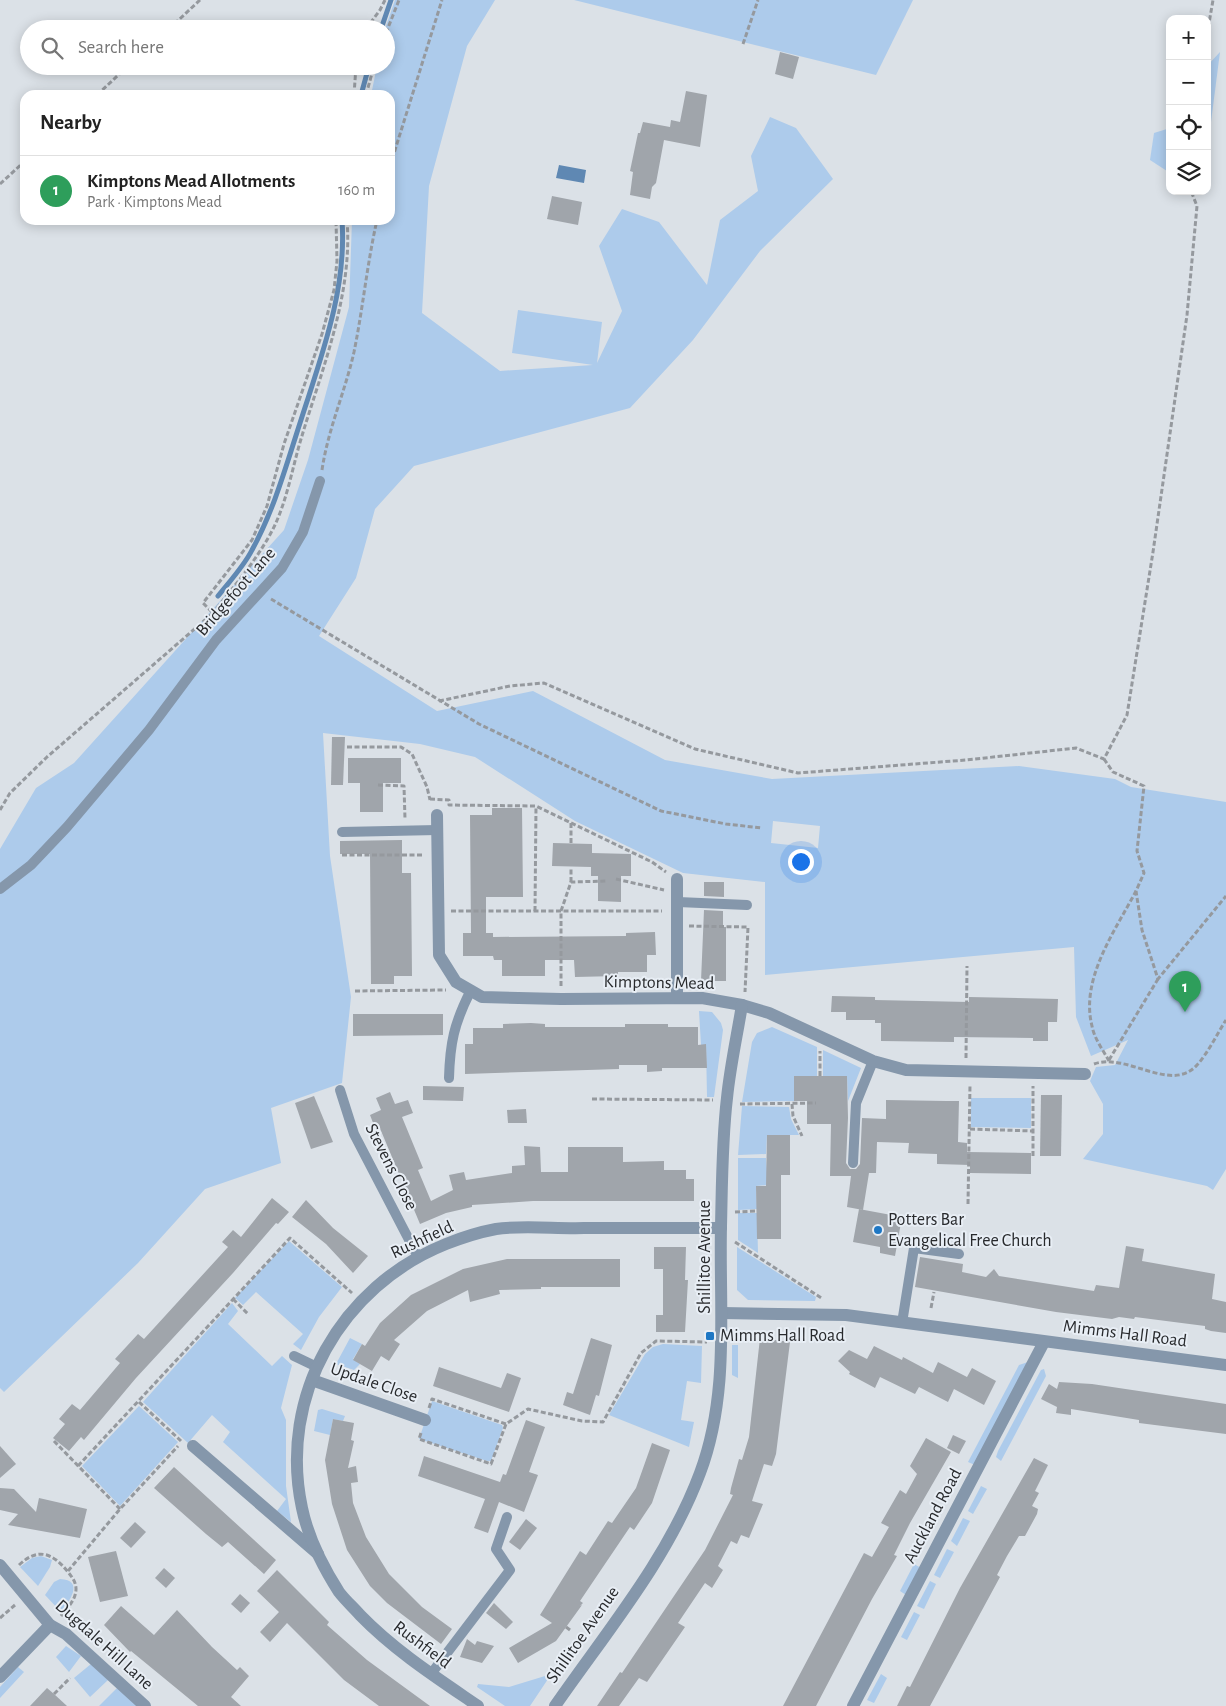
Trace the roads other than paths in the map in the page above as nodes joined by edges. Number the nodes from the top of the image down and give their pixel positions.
1 (320, 481) road end
2 (437, 815) road end
3 (437, 830) junction
4 (342, 832) dead end
5 (677, 879) road end
6 (0, 889) edge
7 (678, 902) junction
8 (747, 904) dead end
9 (470, 992) junction
10 (677, 998) junction
11 (742, 1005) junction
12 (873, 1060) junction
13 (1084, 1074) dead end
14 (449, 1078) dead end
15 (340, 1090) dead end
16 (853, 1163) dead end
17 (721, 1230) junction
18 (959, 1254) dead end
19 (418, 1257) junction
20 (722, 1313) junction
21 (902, 1323) junction
22 (1044, 1342) junction
23 (294, 1356) dead end
24 (1226, 1365) edge
25 (317, 1367) junction
26 (312, 1380) junction
27 (425, 1420) road end
28 (188, 1444) road end
29 (507, 1517) dead end
30 (319, 1554) junction
31 (0, 1565) edge
32 (50, 1625) junction
33 (430, 1674) junction
34 (0, 1677) edge
35 (145, 1706) edge
36 (478, 1706) edge
37 (555, 1706) edge
38 (853, 1706) edge

1 - 6 lane, Bridgefoot Lane
2 - 3 street, Kimptons Mead
3 - 4 lane
3 - 9 street, Kimptons Mead
5 - 7 street
7 - 8 lane
7 - 10 street
9 - 10 street, Kimptons Mead
9 - 14 lane
10 - 11 street, Kimptons Mead
11 - 12 street, Kimptons Mead
11 - 17 street, Shillitoe Avenue
12 - 13 street, Kimptons Mead
12 - 16 lane
15 - 19 lane, Stevens Close
17 - 19 street, Rushfield
17 - 20 street, Shillitoe Avenue
18 - 21 lane
19 - 25 street, Rushfield
20 - 21 street, Mimms Hall Road
20 - 37 street, Shillitoe Avenue
21 - 22 street, Mimms Hall Road
22 - 24 street, Mimms Hall Road
22 - 38 street, Auckland Road
23 - 25 lane
25 - 26 street, Rushfield
26 - 27 street, Updale Close
26 - 30 street, Rushfield
28 - 30 street, Rushfield
29 - 33 lane
30 - 33 street, Rushfield
31 - 32 street, Dugdale Hill Lane
32 - 34 street
32 - 35 street, Dugdale Hill Lane
33 - 36 street, Rushfield

